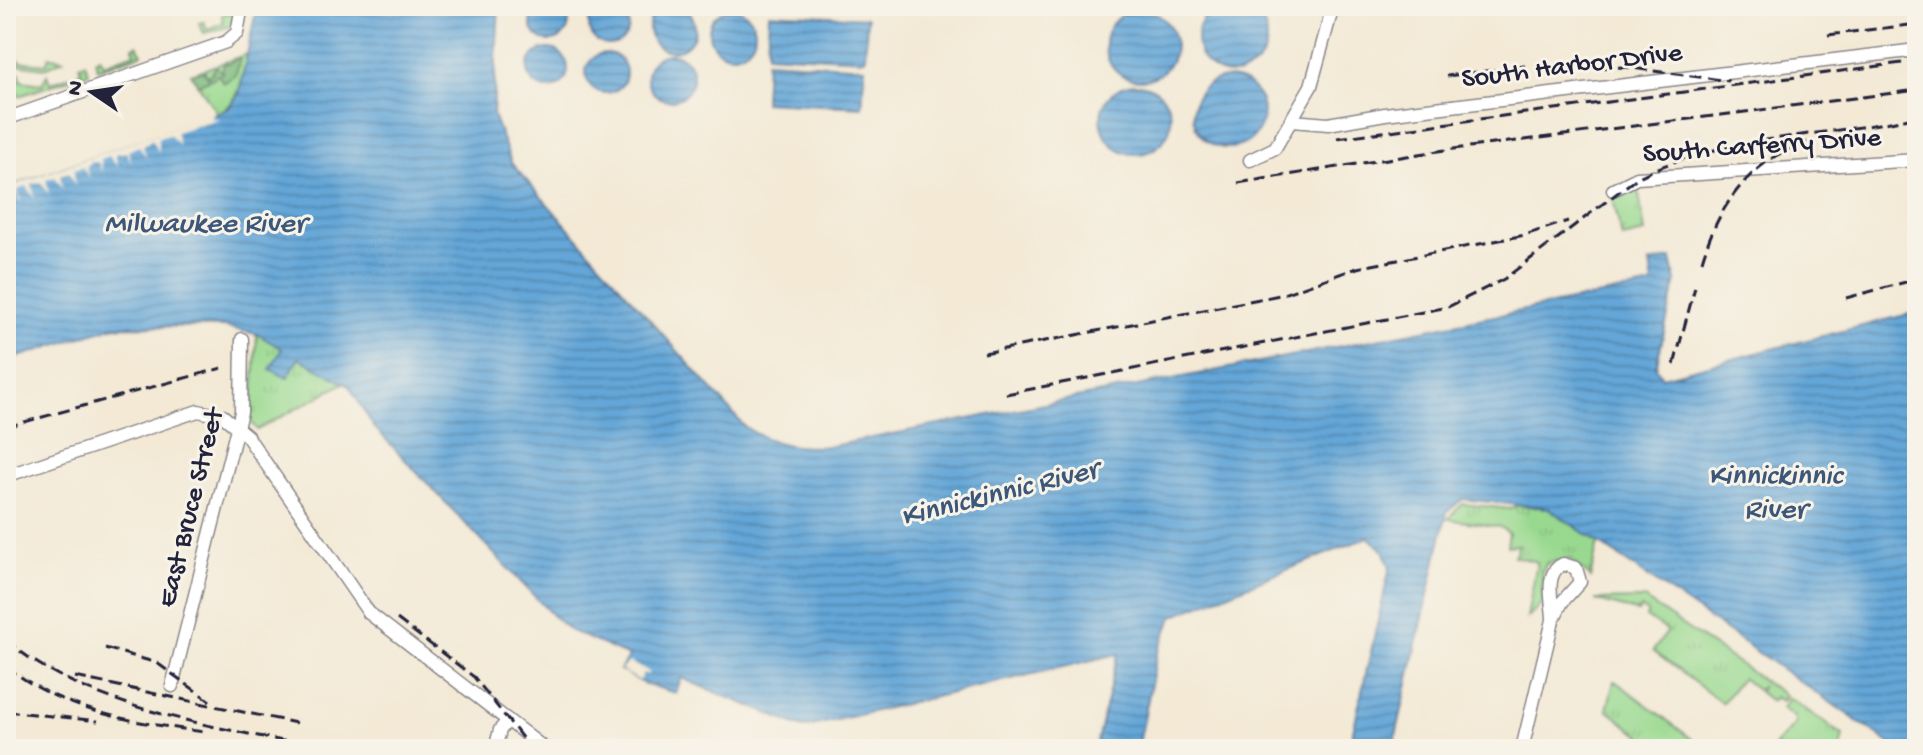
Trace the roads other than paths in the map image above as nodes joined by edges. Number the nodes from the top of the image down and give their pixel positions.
1 (242, 6) edge
2 (1333, 6) edge
3 (1917, 50) edge
4 (6, 119) edge
5 (1292, 121) junction
6 (1250, 160) dead end
7 (1917, 160) edge
8 (1613, 190) dead end
9 (242, 339) dead end
10 (238, 427) junction
11 (6, 476) edge
12 (1553, 620) dead end
13 (172, 686) dead end
14 (508, 720) junction
15 (495, 749) edge
16 (545, 749) edge
17 (1522, 749) edge

1 - 4 street
2 - 5 street
3 - 5 street, South Harbor Drive
5 - 6 street
7 - 8 street, South Carferry Drive
9 - 10 street, East Bruce Street
10 - 11 street
10 - 13 street, East Bruce Street
10 - 14 street
12 - 17 street
14 - 15 street
14 - 16 street

